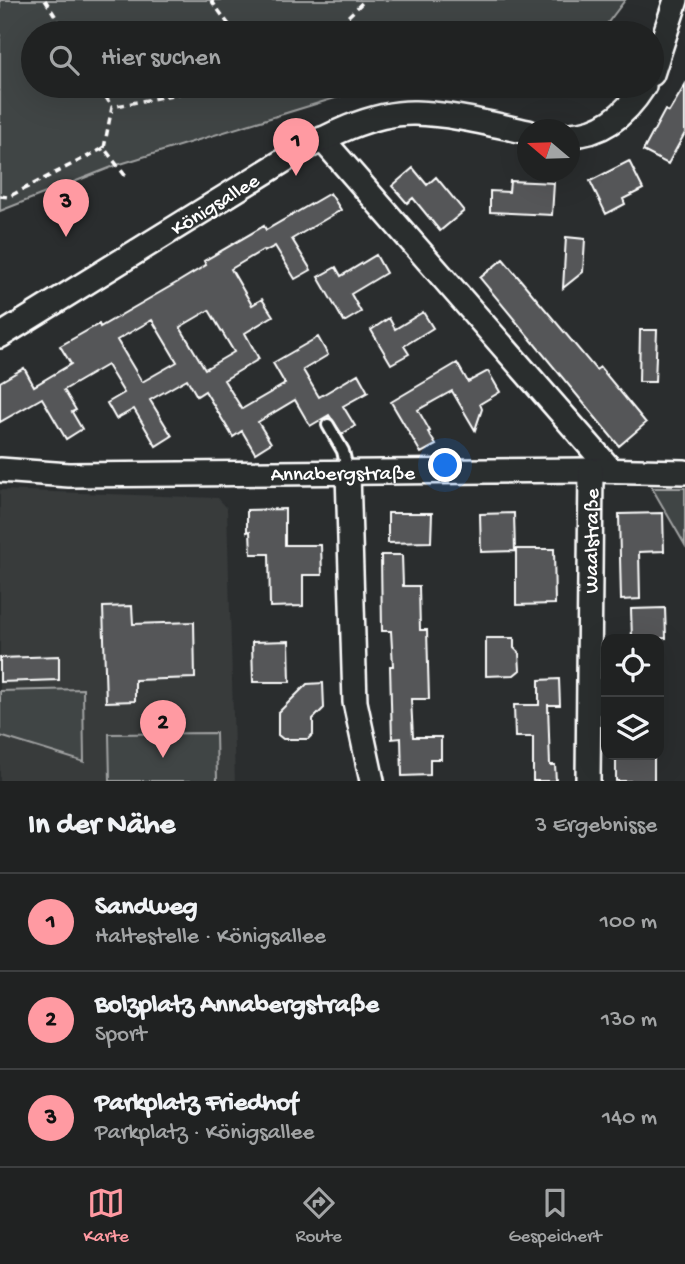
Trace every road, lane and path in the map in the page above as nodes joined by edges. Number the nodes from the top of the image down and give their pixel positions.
1 (45, 0) edge
2 (211, 0) edge
3 (365, 0) edge
4 (677, 0) edge
5 (58, 21) edge
6 (226, 21) edge
7 (343, 21) edge
8 (664, 38) edge
9 (106, 98) edge
10 (157, 98) edge
11 (636, 98) edge
12 (112, 107) junction
13 (517, 130) edge
14 (580, 133) edge
15 (322, 139) junction
16 (104, 148) junction
17 (127, 178) dead end
18 (0, 196) edge
19 (0, 336) edge
20 (328, 425) dead end
21 (0, 470) edge
22 (601, 470) junction
23 (348, 472) junction
24 (685, 472) edge
25 (372, 781) edge
26 (587, 781) edge

1 - 5 path
2 - 6 path
3 - 7 path
4 - 8 street
9 - 12 path
10 - 12 path
11 - 14 street
12 - 16 path
13 - 15 street, Königsallee
15 - 19 street, Königsallee
15 - 22 street
16 - 17 path
16 - 18 path
20 - 23 lane
21 - 23 street, Annabergstraße
22 - 23 street, Annabergstraße
22 - 24 street, Annabergstraße
22 - 26 street, Waalstraße
23 - 25 street

